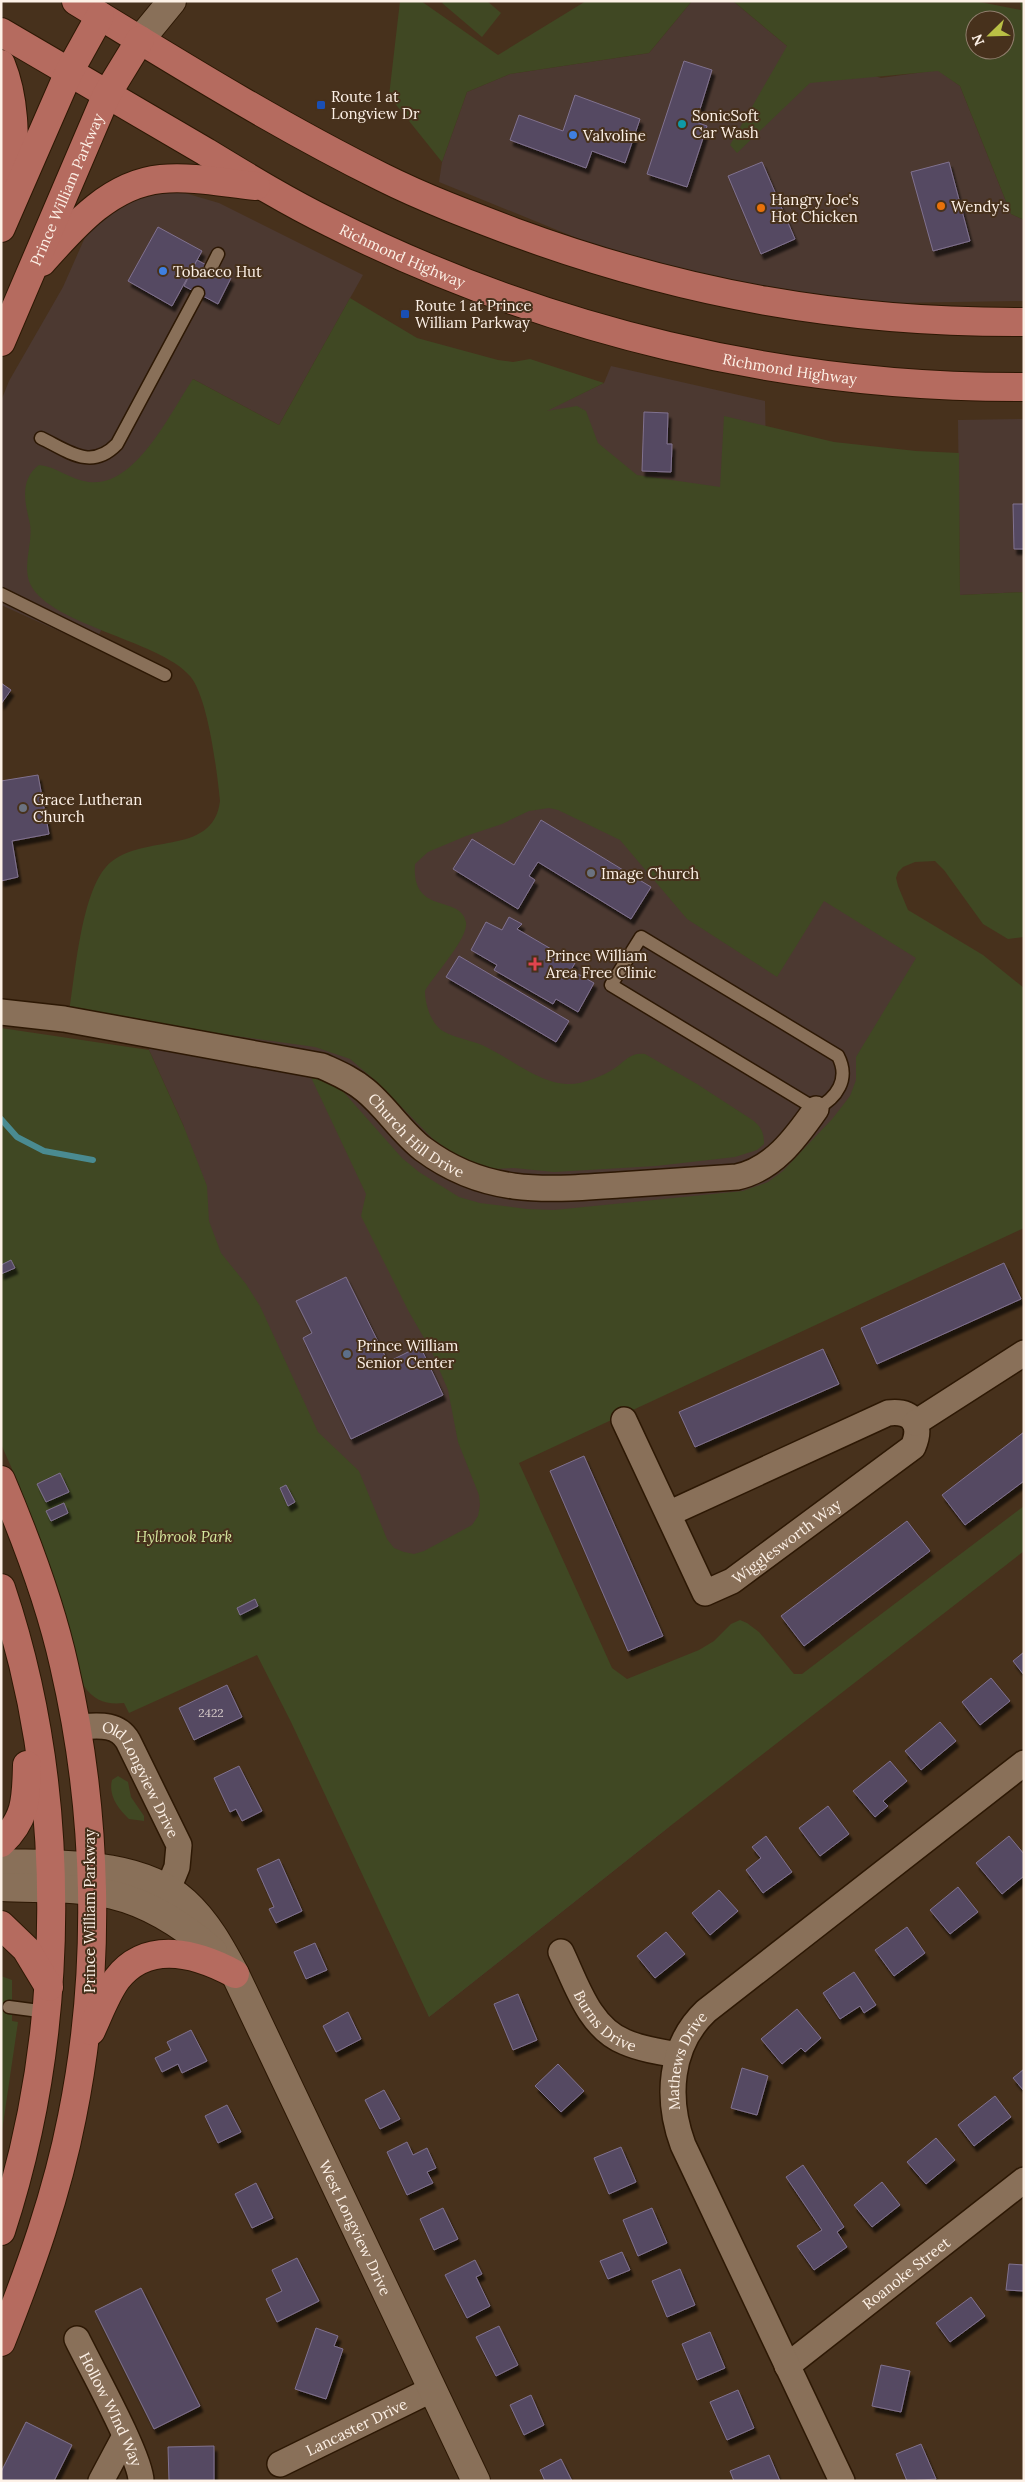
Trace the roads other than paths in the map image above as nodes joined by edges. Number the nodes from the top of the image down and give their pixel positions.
1 (76, 1) edge
2 (172, 1) edge
3 (106, 9) edge
4 (1, 32) edge
5 (140, 40) junction
6 (1, 64) edge
7 (69, 72) junction
8 (107, 94) junction
9 (265, 187) junction
10 (12, 202) junction
11 (1, 228) edge
12 (218, 254) dead end
13 (212, 268) dead end
14 (28, 278) junction
15 (198, 293) dead end
16 (1024, 322) edge
17 (1, 342) edge
18 (1024, 387) edge
19 (40, 438) dead end
20 (1, 594) edge
21 (165, 675) dead end
22 (1, 1012) edge
23 (816, 1109) junction
24 (1024, 1353) edge
25 (624, 1420) dead end
26 (916, 1423) junction
27 (1, 1480) edge
28 (668, 1514) junction
29 (1, 1588) edge
30 (31, 1706) junction
31 (77, 1727) junction
32 (1024, 1763) edge
33 (1, 1843) edge
34 (1, 1864) edge
35 (50, 1877) junction
36 (91, 1879) junction
37 (1, 1888) edge
38 (168, 1890) junction
39 (1, 1925) edge
40 (561, 1952) dead end
41 (235, 1974) junction
42 (48, 2000) junction
43 (9, 2007) dead end
44 (84, 2045) junction
45 (678, 2055) junction
46 (1024, 2180) edge
47 (1, 2231) edge
48 (77, 2339) dead end
49 (1, 2342) edge
50 (788, 2366) junction
51 (433, 2389) junction
52 (125, 2436) junction
53 (280, 2464) dead end
54 (101, 2481) edge
55 (141, 2481) edge
56 (476, 2481) edge
57 (842, 2481) edge

1 - 3 main road
2 - 5 street
3 - 5 main road
3 - 7 main road
4 - 7 main road, Richmond Highway
5 - 8 main road, Prince William Parkway
5 - 16 main road
6 - 10 main road
7 - 8 main road, Richmond Highway
7 - 10 main road
8 - 9 main road, Richmond Highway
8 - 14 main road, Prince William Parkway
9 - 14 main road
9 - 18 main road, Richmond Highway
10 - 11 main road
12 - 13 lane
14 - 17 main road, Prince William Parkway
15 - 19 lane
20 - 21 lane
22 - 23 street, Church Hill Drive
23 - 23 lane
24 - 26 street
25 - 28 street, Wigglesworth Way
26 - 28 street
26 - 28 street, Wigglesworth Way
27 - 31 main road, Prince William Parkway
29 - 30 main road
30 - 33 main road
30 - 35 main road
31 - 36 main road, Prince William Parkway
31 - 38 street, Old Longview Drive
32 - 45 street, Mathews Drive
34 - 35 street
35 - 36 street, West Longview Drive
35 - 37 street
35 - 42 main road
36 - 38 street, West Longview Drive
36 - 41 street, West Longview Drive
36 - 44 main road, Prince William Parkway
38 - 41 street, West Longview Drive
39 - 42 main road
40 - 45 street, Burns Drive
41 - 44 main road
41 - 51 street, West Longview Drive
42 - 43 lane
42 - 47 main road
44 - 49 main road, Prince William Parkway
45 - 50 street, Mathews Drive
46 - 50 street, Roanoke Street
48 - 52 street, Hollow WInd Way
50 - 57 street, Mathews Drive
51 - 53 street, Lancaster Drive
51 - 56 street, West Longview Drive
52 - 54 street
52 - 55 street, Hollow WInd Way

